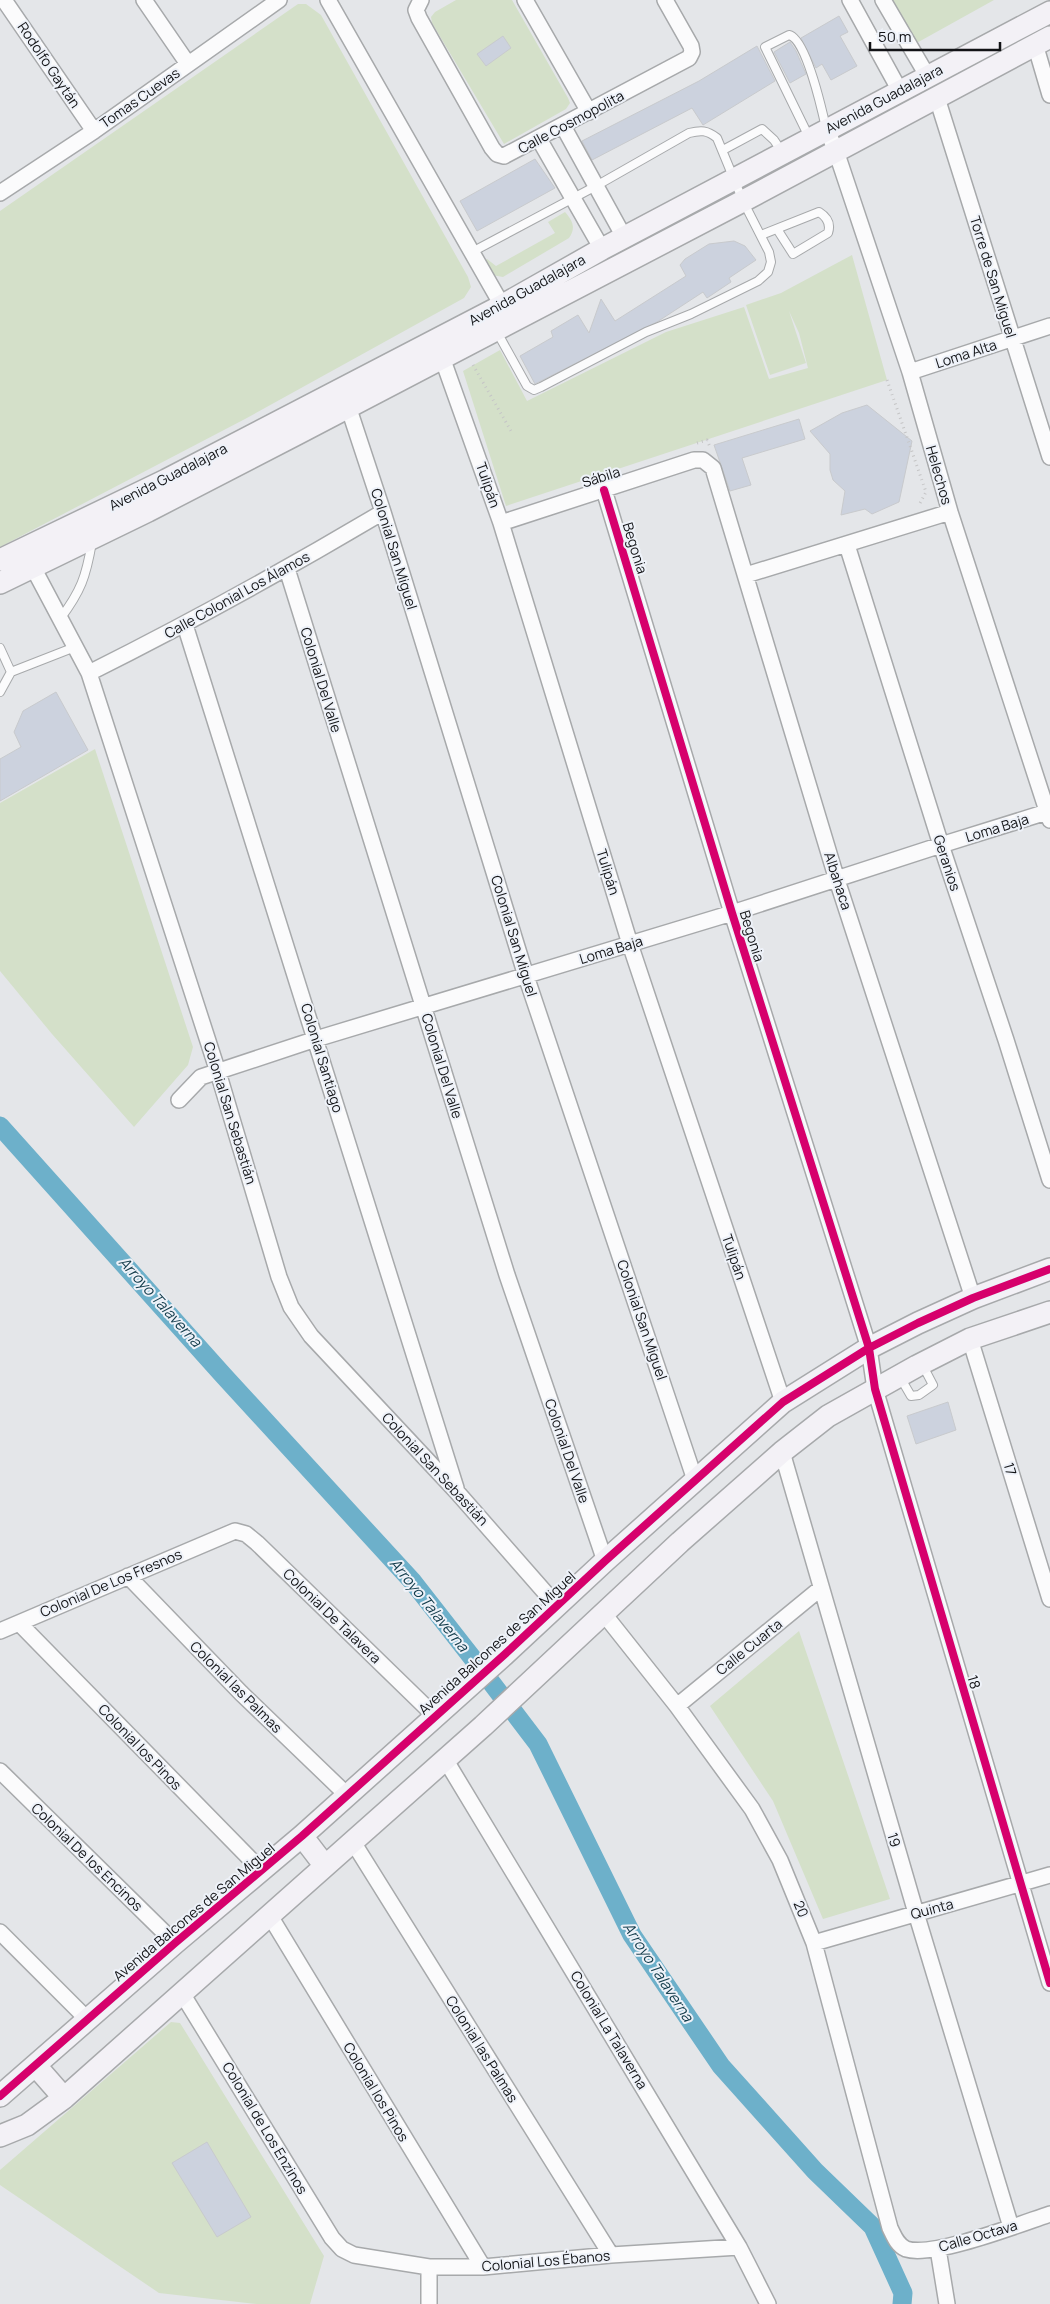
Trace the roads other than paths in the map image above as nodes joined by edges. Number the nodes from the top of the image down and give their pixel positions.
1 (4, 0) edge
2 (144, 0) edge
3 (328, 0) edge
4 (421, 0) edge
5 (525, 0) edge
6 (665, 0) edge
7 (850, 0) edge
8 (883, 0) edge
9 (275, 1) edge
10 (1050, 12) edge
11 (1042, 40) edge
12 (188, 64) junction
13 (928, 76) junction
14 (900, 91) junction
15 (1050, 96) edge
16 (937, 98) junction
17 (589, 112) junction
18 (563, 126) junction
19 (94, 131) junction
20 (818, 134) junction
21 (539, 139) junction
22 (723, 150) junction
23 (836, 151) junction
24 (783, 153) junction
25 (734, 178) junction
26 (596, 186) junction
27 (0, 193) edge
28 (573, 198) junction
29 (743, 200) junction
30 (777, 229) junction
31 (632, 233) junction
32 (761, 235) junction
33 (651, 248) junction
34 (602, 249) junction
35 (472, 252) junction
36 (504, 319) junction
37 (1050, 326) edge
38 (1012, 338) junction
39 (439, 349) junction
40 (910, 372) junction
41 (345, 398) junction
42 (710, 456) joint
43 (1050, 457) edge
44 (604, 490) junction
45 (383, 512) junction
46 (950, 512) junction
47 (501, 522) junction
48 (93, 538) junction
49 (846, 545) junction
50 (23, 548) junction
51 (0, 560) edge
52 (32, 568) junction
53 (287, 569) junction
54 (746, 576) junction
55 (0, 583) edge
56 (60, 620) junction
57 (185, 625) junction
58 (75, 647) junction
59 (0, 648) edge
60 (11, 672) junction
61 (89, 673) junction
62 (0, 692) edge
63 (1049, 815) edge
64 (941, 845) junction
65 (837, 880) junction
66 (732, 914) junction
67 (630, 944) junction
68 (526, 976) junction
69 (423, 1008) junction
70 (316, 1039) junction
71 (218, 1072) junction
72 (179, 1100) dead end
73 (1050, 1180) edge
74 (1050, 1269) edge
75 (973, 1298) junction
76 (1050, 1312) edge
77 (970, 1339) junction
78 (869, 1348) junction
79 (875, 1389) junction
80 (783, 1402) junction
81 (782, 1452) junction
82 (695, 1480) junction
83 (457, 1492) junction
84 (222, 1535) joint
85 (605, 1561) junction
86 (128, 1576) junction
87 (821, 1588) junction
88 (1050, 1599) edge
89 (557, 1606) junction
90 (604, 1614) junction
91 (19, 1623) junction
92 (0, 1631) edge
93 (677, 1706) junction
94 (443, 1710) junction
95 (445, 1759) junction
96 (0, 1771) edge
97 (347, 1795) junction
98 (302, 1836) junction
99 (353, 1842) junction
100 (325, 1866) junction
101 (262, 1871) junction
102 (1050, 1875) edge
103 (1022, 1885) junction
104 (916, 1913) junction
105 (270, 1916) junction
106 (0, 1932) edge
107 (175, 1943) junction
108 (814, 1943) junction
109 (1050, 1983) edge
110 (183, 1995) junction
111 (88, 2020) junction
112 (36, 2066) junction
113 (0, 2096) edge
114 (64, 2098) junction
115 (0, 2136) edge
116 (1050, 2214) edge
117 (1011, 2227) junction
118 (739, 2247) junction
119 (904, 2248) joint
120 (938, 2249) junction
121 (354, 2255) joint
122 (611, 2256) junction
123 (429, 2267) junction
124 (483, 2267) junction
125 (429, 2304) edge
126 (768, 2304) edge
127 (946, 2304) edge

1 - 19 street, Rodolfo Gaytán
2 - 12 street
3 - 35 street
4 - 21 street, Calle Cosmopolita
5 - 17 street
6 - 17 street, Calle Cosmopolita
7 - 14 street
8 - 13 street
9 - 12 street, Tomas Cuevas
10 - 13 street, Avenida Guadalajara
11 - 15 street
11 - 16 street, Avenida Guadalajara
12 - 19 street, Tomas Cuevas
13 - 14 street, Avenida Guadalajara
14 - 20 street, Avenida Guadalajara
16 - 23 street, Avenida Guadalajara
16 - 38 street, Torre de San Miguel
17 - 18 street, Calle Cosmopolita
18 - 21 street, Calle Cosmopolita
18 - 26 street
19 - 27 street, Tomas Cuevas
20 - 20 lane
20 - 23 street, Helechos
20 - 24 street, Avenida Guadalajara
21 - 28 street
22 - 24 lane
22 - 25 lane
22 - 26 lane
23 - 29 street, Avenida Guadalajara
23 - 40 street, Helechos
24 - 25 street, Avenida Guadalajara
25 - 29 lane
25 - 31 street, Avenida Guadalajara
26 - 28 lane
26 - 31 street
28 - 34 street
28 - 35 lane
29 - 32 lane
29 - 33 street, Avenida Guadalajara
30 - 30 lane
30 - 32 lane
31 - 33 street
31 - 34 street, Avenida Guadalajara
32 - 36 lane
33 - 36 street, Avenida Guadalajara
34 - 36 street, Avenida Guadalajara
35 - 36 street
36 - 39 street, Avenida Guadalajara
37 - 38 street, Loma Alta
38 - 40 street, Loma Alta
38 - 43 street, Torre de San Miguel
39 - 41 street, Avenida Guadalajara
39 - 47 street, Tulipán
40 - 46 street, Helechos
41 - 45 street, Colonial San Miguel
41 - 48 street, Avenida Guadalajara
41 - 50 street, Avenida Guadalajara
42 - 44 street, Sábila
42 - 54 street, Albahaca
44 - 47 street, Sábila
44 - 66 street, Begonia
45 - 53 street, Calle Colonial Los Álamos
45 - 68 street, Colonial San Miguel
46 - 49 street
46 - 63 street, Helechos
47 - 67 street, Tulipán
48 - 52 street, Avenida Guadalajara
48 - 56 lane
49 - 54 street
49 - 64 street, Geranios
50 - 51 street, Avenida Guadalajara
50 - 52 street, Colonial San Sebastián
52 - 55 street, Avenida Guadalajara
52 - 56 street, Colonial San Sebastián
53 - 57 street, Calle Colonial Los Álamos
53 - 69 street, Colonial Del Valle
54 - 65 street, Albahaca
56 - 58 street, Colonial San Sebastián
57 - 61 street, Calle Colonial Los Álamos
57 - 70 street, Colonial Santiago
58 - 60 lane
58 - 61 street, Colonial San Sebastián
59 - 60 lane
60 - 62 lane
61 - 71 street, Colonial San Sebastián
63 - 64 street, Loma Baja
64 - 65 street, Loma Baja
64 - 73 street, Geranios
65 - 66 street, Loma Baja
65 - 75 street, Albahaca
66 - 67 street, Loma Baja
66 - 78 street, Begonia
67 - 68 street, Loma Baja
67 - 80 street, Tulipán
68 - 69 street, Loma Baja
68 - 82 street, Colonial San Miguel
69 - 70 street, Loma Baja
69 - 85 street, Colonial Del Valle
70 - 71 street, Loma Baja
70 - 83 street, Colonial Santiago
71 - 72 street, Loma Baja
71 - 83 street, Colonial San Sebastián
74 - 75 street, Avenida Balcones de San Miguel
75 - 78 street, Avenida Balcones de San Miguel
76 - 77 street
77 - 79 street
77 - 88 street, 17
78 - 79 street, Begonia
78 - 80 street, Avenida Balcones de San Miguel
79 - 81 street
79 - 103 street, 18
80 - 82 street, Avenida Balcones de San Miguel
81 - 87 street, 19
81 - 90 street
82 - 85 street, Avenida Balcones de San Miguel
83 - 89 street, Colonial San Sebastián
84 - 86 street, Colonial De Los Fresnos
84 - 94 street, Colonial De Talavera
85 - 89 street, Avenida Balcones de San Miguel
86 - 91 street, Colonial De Los Fresnos
86 - 97 street, Colonial las Palmas
87 - 93 street, Calle Cuarta
87 - 104 street, 19
89 - 94 street, Avenida Balcones de San Miguel
90 - 93 street, 20
90 - 95 street
91 - 92 street, Colonial De Los Fresnos
91 - 101 street, Colonial los Pinos
93 - 108 street, 20
94 - 97 street, Avenida Balcones de San Miguel
95 - 99 street
95 - 118 street, Colonial La Talaverna
96 - 107 street, Colonial De los Encinos
97 - 98 street, Avenida Balcones de San Miguel
98 - 100 street
98 - 101 street, Avenida Balcones de San Miguel
99 - 100 street
99 - 122 street, Colonial las Palmas
100 - 105 street
101 - 107 street, Avenida Balcones de San Miguel
102 - 103 street, Quinta
103 - 104 street, Quinta
103 - 109 street, 18
104 - 108 street, Quinta
104 - 117 street, 19
105 - 110 street
105 - 124 street, Colonial los Pinos
106 - 111 street
107 - 111 street, Avenida Balcones de San Miguel
108 - 119 street, 20
110 - 114 street
110 - 121 street, Colonial de Los Enzinos
111 - 112 street, Avenida Balcones de San Miguel
112 - 113 street, Avenida Balcones de San Miguel
112 - 114 street
114 - 115 street
116 - 117 street, Calle Octava
117 - 120 street, Calle Octava
118 - 122 street, Colonial Los Ébanos
118 - 126 street, Colonial La Talaverna
119 - 120 street, Calle Octava
120 - 127 street
121 - 123 street, Colonial Los Ébanos
122 - 124 street, Colonial Los Ébanos
123 - 124 street, Colonial Los Ébanos
123 - 125 street

